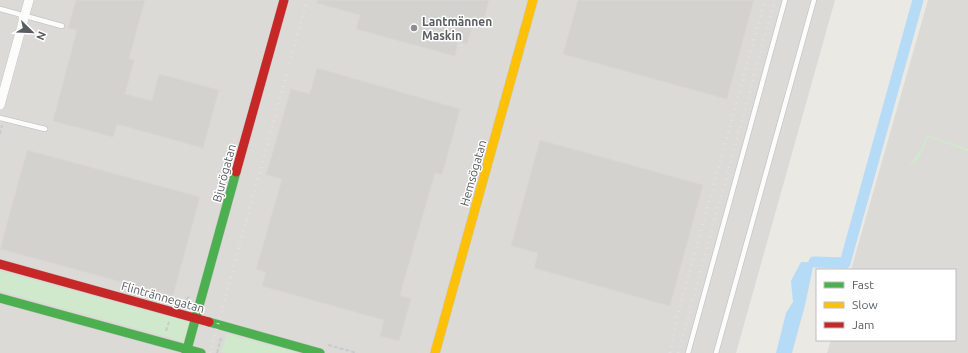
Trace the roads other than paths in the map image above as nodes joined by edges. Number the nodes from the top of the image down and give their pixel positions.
1 (29, 0) edge
2 (284, 0) edge
3 (533, 0) edge
4 (785, 0) edge
5 (814, 0) edge
6 (0, 9) edge
7 (25, 16) junction
8 (62, 26) dead end
9 (0, 105) edge
10 (0, 118) edge
11 (45, 129) dead end
12 (0, 264) edge
13 (0, 298) edge
14 (196, 319) junction
15 (187, 351) edge
16 (201, 353) edge
17 (320, 353) edge
18 (435, 353) edge
19 (688, 353) edge
20 (716, 353) edge

1 - 7 street
2 - 14 street, Bjurögatan
3 - 18 street, Hemsögatan
4 - 19 lane
5 - 20 lane
6 - 7 lane
7 - 8 lane
7 - 9 street
10 - 11 lane
12 - 14 street, Flintrännegatan
13 - 15 street
14 - 15 street, Bjurögatan
14 - 17 street, Flintrännegatan
15 - 16 street

